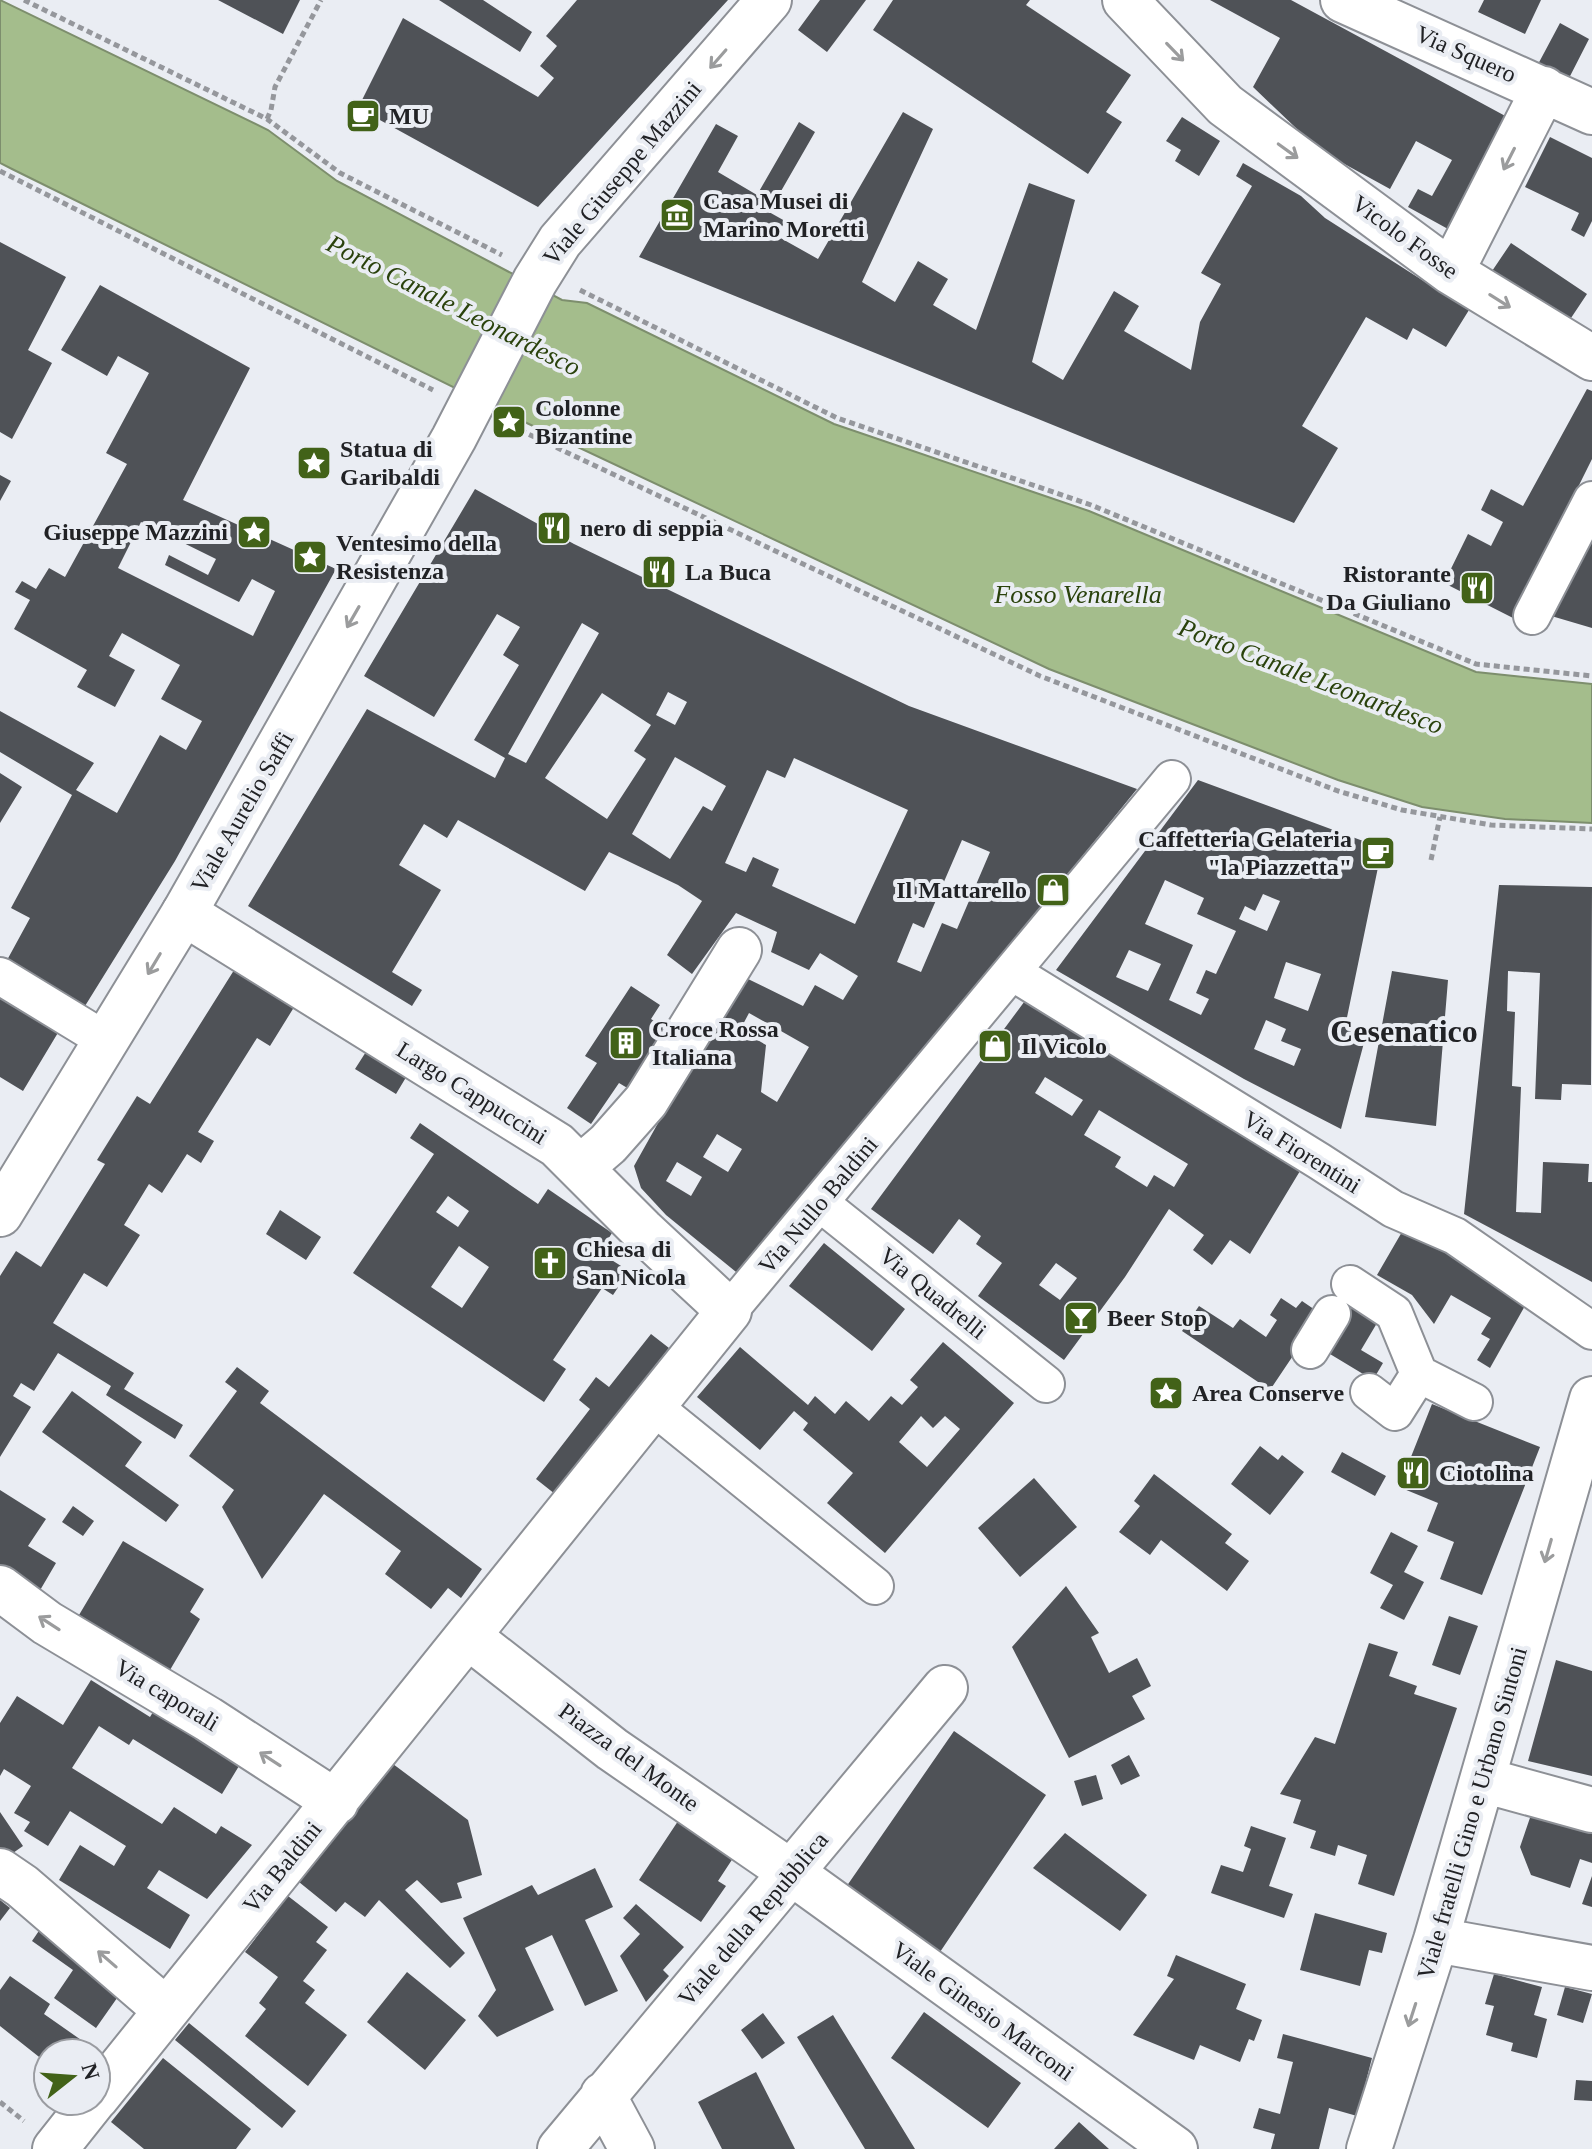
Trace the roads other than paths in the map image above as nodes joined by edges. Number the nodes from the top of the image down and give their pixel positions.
1 (769, 0) edge
2 (1125, 0) edge
3 (1343, 0) edge
4 (1544, 89) junction
5 (1592, 112) edge
6 (1451, 272) junction
7 (1592, 358) edge
8 (471, 405) joint
9 (1592, 500) edge
10 (1532, 616) dead end
11 (1172, 779) dead end
12 (184, 913) junction
13 (739, 950) dead end
14 (1012, 972) junction
15 (0, 976) edge
16 (92, 1032) dead end
17 (580, 1168) junction
18 (820, 1203) junction
19 (0, 1214) edge
20 (1350, 1284) dead end
21 (729, 1311) junction
22 (1332, 1314) dead end
23 (1592, 1331) edge
24 (1310, 1350) dead end
25 (1419, 1374) junction
26 (1046, 1384) dead end
27 (1369, 1392) dead end
28 (1592, 1399) edge
29 (1474, 1402) dead end
30 (654, 1407) junction
31 (875, 1586) dead end
32 (0, 1588) edge
33 (469, 1637) junction
34 (945, 1688) dead end
35 (1483, 1780) junction
36 (336, 1802) junction
37 (1592, 1810) edge
38 (0, 1871) edge
39 (792, 1873) junction
40 (1436, 1940) junction
41 (1592, 1968) edge
42 (166, 2010) junction
43 (112, 2078) edge
44 (603, 2095) junction
45 (81, 2117) edge
46 (55, 2149) edge
47 (560, 2149) edge
48 (632, 2149) edge
49 (1175, 2149) edge
50 (1369, 2149) edge

1 -> 8 street, Viale Giuseppe Mazzini
2 -> 6 street, Vicolo Fosse
3 - 4 street, Via Squero
4 - 5 street, Via Squero
4 -> 6 street, Via Squero
6 -> 7 street, Vicolo Fosse
8 -> 12 street, Viale Aurelio Saffi
9 - 10 street
11 - 14 street, Via Nullo Baldini
12 - 17 street, Largo Cappuccini
12 -> 19 street, Viale Aurelio Saffi
13 - 17 street
14 - 18 street, Via Nullo Baldini
14 - 23 street, Via Fiorentini
15 - 16 street
17 - 21 street, Largo Cappuccini
18 - 21 street, Via Nullo Baldini
18 - 26 street, Via Quadrelli
20 - 25 street
21 - 30 street, Via Nullo Baldini
22 - 24 street
25 - 27 street
25 - 29 street
28 -> 35 street, Viale fratelli Gino e Urbano Sintoni
30 - 31 street
30 - 33 street, Via Nullo Baldini
36 -> 32 street, Via caporali
33 - 36 street, Via Baldini
33 - 39 street, Piazza del Monte
34 - 39 street, Viale della Repubblica
35 - 37 street
35 - 40 street, Viale fratelli Gino e Urbano Sintoni
36 - 42 street, Via Baldini
42 -> 38 street
39 - 44 street, Viale della Repubblica
39 - 49 street, Viale Ginesio Marconi
40 - 41 street
40 -> 50 street, Viale fratelli Gino e Urbano Sintoni
42 - 43 street, Via Baldini
44 - 47 street, Viale della Repubblica
44 - 48 street
45 - 46 street, Via Baldini

